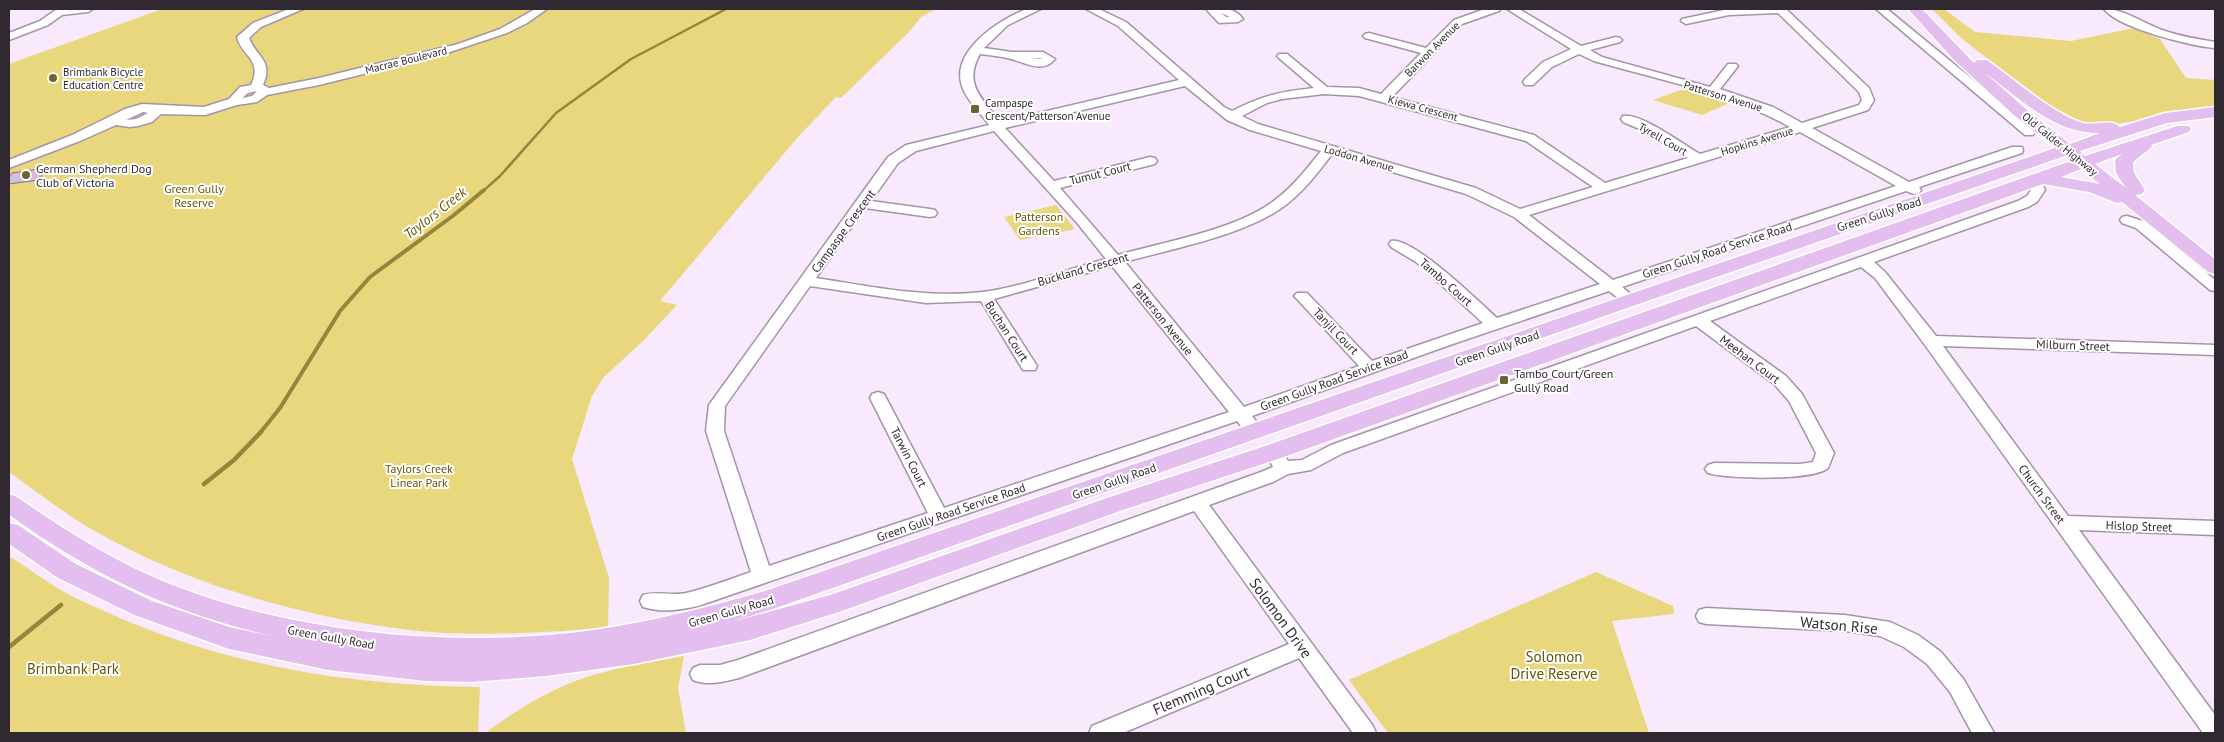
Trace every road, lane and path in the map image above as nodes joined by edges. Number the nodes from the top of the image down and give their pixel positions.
1 (88, 9) edge
2 (298, 9) edge
3 (542, 9) edge
4 (1036, 9) edge
5 (1091, 9) edge
6 (1211, 9) edge
7 (1220, 9) edge
8 (1510, 9) edge
9 (1781, 9) edge
10 (1881, 9) edge
11 (1915, 9) edge
12 (1925, 9) edge
13 (2109, 9) edge
14 (63, 10) edge
15 (1491, 10) edge
16 (1686, 20) dead end
17 (1369, 36) dead end
18 (9, 37) edge
19 (1616, 40) dead end
20 (2215, 44) edge
21 (1579, 49) junction
22 (976, 50) junction
23 (1964, 50) junction
24 (1429, 52) junction
25 (1012, 55) dead end
26 (1283, 56) dead end
27 (1732, 66) dead end
28 (1188, 82) junction
29 (1529, 82) dead end
30 (260, 90) junction
31 (1324, 90) junction
32 (1713, 91) junction
33 (1384, 98) junction
34 (176, 111) joint
35 (2215, 112) edge
36 (152, 114) joint
37 (1231, 117) junction
38 (1627, 119) dead end
39 (2153, 122) junction
40 (2215, 124) edge
41 (997, 127) junction
42 (1802, 127) junction
43 (2030, 132) dead end
44 (2168, 133) junction
45 (76, 138) joint
46 (1329, 150) junction
47 (2017, 150) dead end
48 (2082, 154) junction
49 (1698, 159) junction
50 (1150, 161) dead end
51 (9, 164) edge
52 (1050, 186) junction
53 (2036, 186) junction
54 (1908, 187) junction
55 (1603, 188) junction
56 (2136, 190) junction
57 (1929, 198) junction
58 (863, 204) junction
59 (930, 213) dead end
60 (1519, 214) junction
61 (2127, 220) dead end
62 (2175, 237) junction
63 (1396, 244) dead end
64 (1114, 260) junction
65 (2215, 260) edge
66 (1863, 261) junction
67 (2215, 268) edge
68 (807, 281) junction
69 (1612, 286) junction
70 (2215, 287) edge
71 (984, 296) junction
72 (1302, 296) dead end
73 (1631, 301) junction
74 (1652, 317) junction
75 (1699, 321) junction
76 (1494, 324) junction
77 (1670, 331) junction
78 (1931, 341) junction
79 (2215, 350) edge
80 (1030, 366) dead end
81 (1370, 367) junction
82 (878, 398) dead end
83 (1248, 423) junction
84 (1278, 460) junction
85 (1714, 469) dead end
86 (1197, 502) junction
87 (9, 503) edge
88 (939, 516) junction
89 (2063, 523) junction
90 (2215, 528) edge
91 (9, 532) edge
92 (762, 576) junction
93 (650, 602) dead end
94 (1706, 616) dead end
95 (1302, 647) junction
96 (700, 674) dead end
97 (2215, 732) edge
98 (1100, 733) edge
99 (1365, 733) edge
100 (1983, 733) edge

1 - 14 street
2 - 30 street
3 - 30 street, Macrae Boulevard
4 - 22 street, Patterson Avenue
5 - 28 street, Loddon Avenue
6 - 7 street
8 - 15 street, Barwon Avenue
8 - 21 street, Patterson Avenue
9 - 16 street
9 - 42 street, Hopkins Avenue
10 - 43 street
11 - 48 main road, Old Calder Highway
12 - 23 main road, Old Calder Highway
13 - 20 street
14 - 18 street
15 - 24 street, Barwon Avenue
17 - 24 street
19 - 21 street
21 - 29 street
21 - 32 street, Patterson Avenue
22 - 25 street
22 - 41 street, Patterson Avenue
23 - 39 main road
23 - 48 main road, Old Calder Highway
24 - 33 street, Barwon Avenue
26 - 31 street
27 - 32 street
28 - 37 street, Loddon Avenue
28 - 41 street, Campaspe Crescent
30 - 34 street, Macrae Boulevard
31 - 33 street, Kiewa Crescent
31 - 37 street, Kiewa Crescent
32 - 42 street, Patterson Avenue
33 - 55 street, Kiewa Crescent
34 - 36 street
35 - 39 main road, Green Gully Road
36 - 45 street
37 - 46 street, Loddon Avenue
38 - 49 street, Tyrell Court
39 - 48 main road, Green Gully Road
40 - 44 main road, Green Gully Road
41 - 52 street, Patterson Avenue
41 - 58 street, Campaspe Crescent
42 - 49 street, Hopkins Avenue
42 - 54 street, Patterson Avenue
44 - 48 main road, Green Gully Road
44 - 56 main road
45 - 51 street
46 - 60 street, Loddon Avenue
46 - 64 street, Buckland Crescent
47 - 54 street, Green Gully Road Service Road
48 - 53 main road, Green Gully Road
48 - 56 main road, Old Calder Highway
48 - 57 main road, Green Gully Road
48 - 62 main road, Old Calder Highway
49 - 55 street, Hopkins Avenue
50 - 52 street, Tumut Court
52 - 64 street, Patterson Avenue
53 - 62 main road
53 - 66 street
53 - 74 main road, Green Gully Road
54 - 57 street, Patterson Avenue
54 - 69 street, Green Gully Road Service Road
55 - 60 street, Hopkins Avenue
56 - 65 main road, Old Calder Highway
57 - 73 main road, Green Gully Road
58 - 59 street
58 - 68 street, Campaspe Crescent
60 - 69 street, Loddon Avenue
61 - 70 street
62 - 67 main road, Old Calder Highway
63 - 76 street, Tambo Court
64 - 71 street, Buckland Crescent
64 - 83 street, Patterson Avenue
66 - 75 street
66 - 78 street, Church Street
68 - 71 street, Buckland Crescent
68 - 92 street, Campaspe Crescent
69 - 73 street, Loddon Avenue
69 - 76 street, Green Gully Road Service Road
71 - 80 street, Buchan Court
72 - 81 street, Tanjil Court
73 - 74 main road
73 - 83 main road, Green Gully Road
74 - 77 street
74 - 84 main road, Green Gully Road
75 - 77 street
75 - 85 street, Meehan Court
76 - 81 street, Green Gully Road Service Road
77 - 84 street
78 - 79 street, Milburn Street
78 - 89 street, Church Street
81 - 83 street, Green Gully Road Service Road
82 - 88 street, Tarwin Court
83 - 84 main road
83 - 87 main road, Green Gully Road
83 - 88 street, Green Gully Road Service Road
84 - 86 street
84 - 91 main road, Green Gully Road
86 - 95 street, Solomon Drive
86 - 96 street
88 - 92 street, Green Gully Road Service Road
89 - 90 street, Hislop Street
89 - 97 street, Church Street
92 - 93 street, Green Gully Road Service Road
94 - 100 street, Watson Rise
95 - 98 street, Flemming Court
95 - 99 street, Solomon Drive

